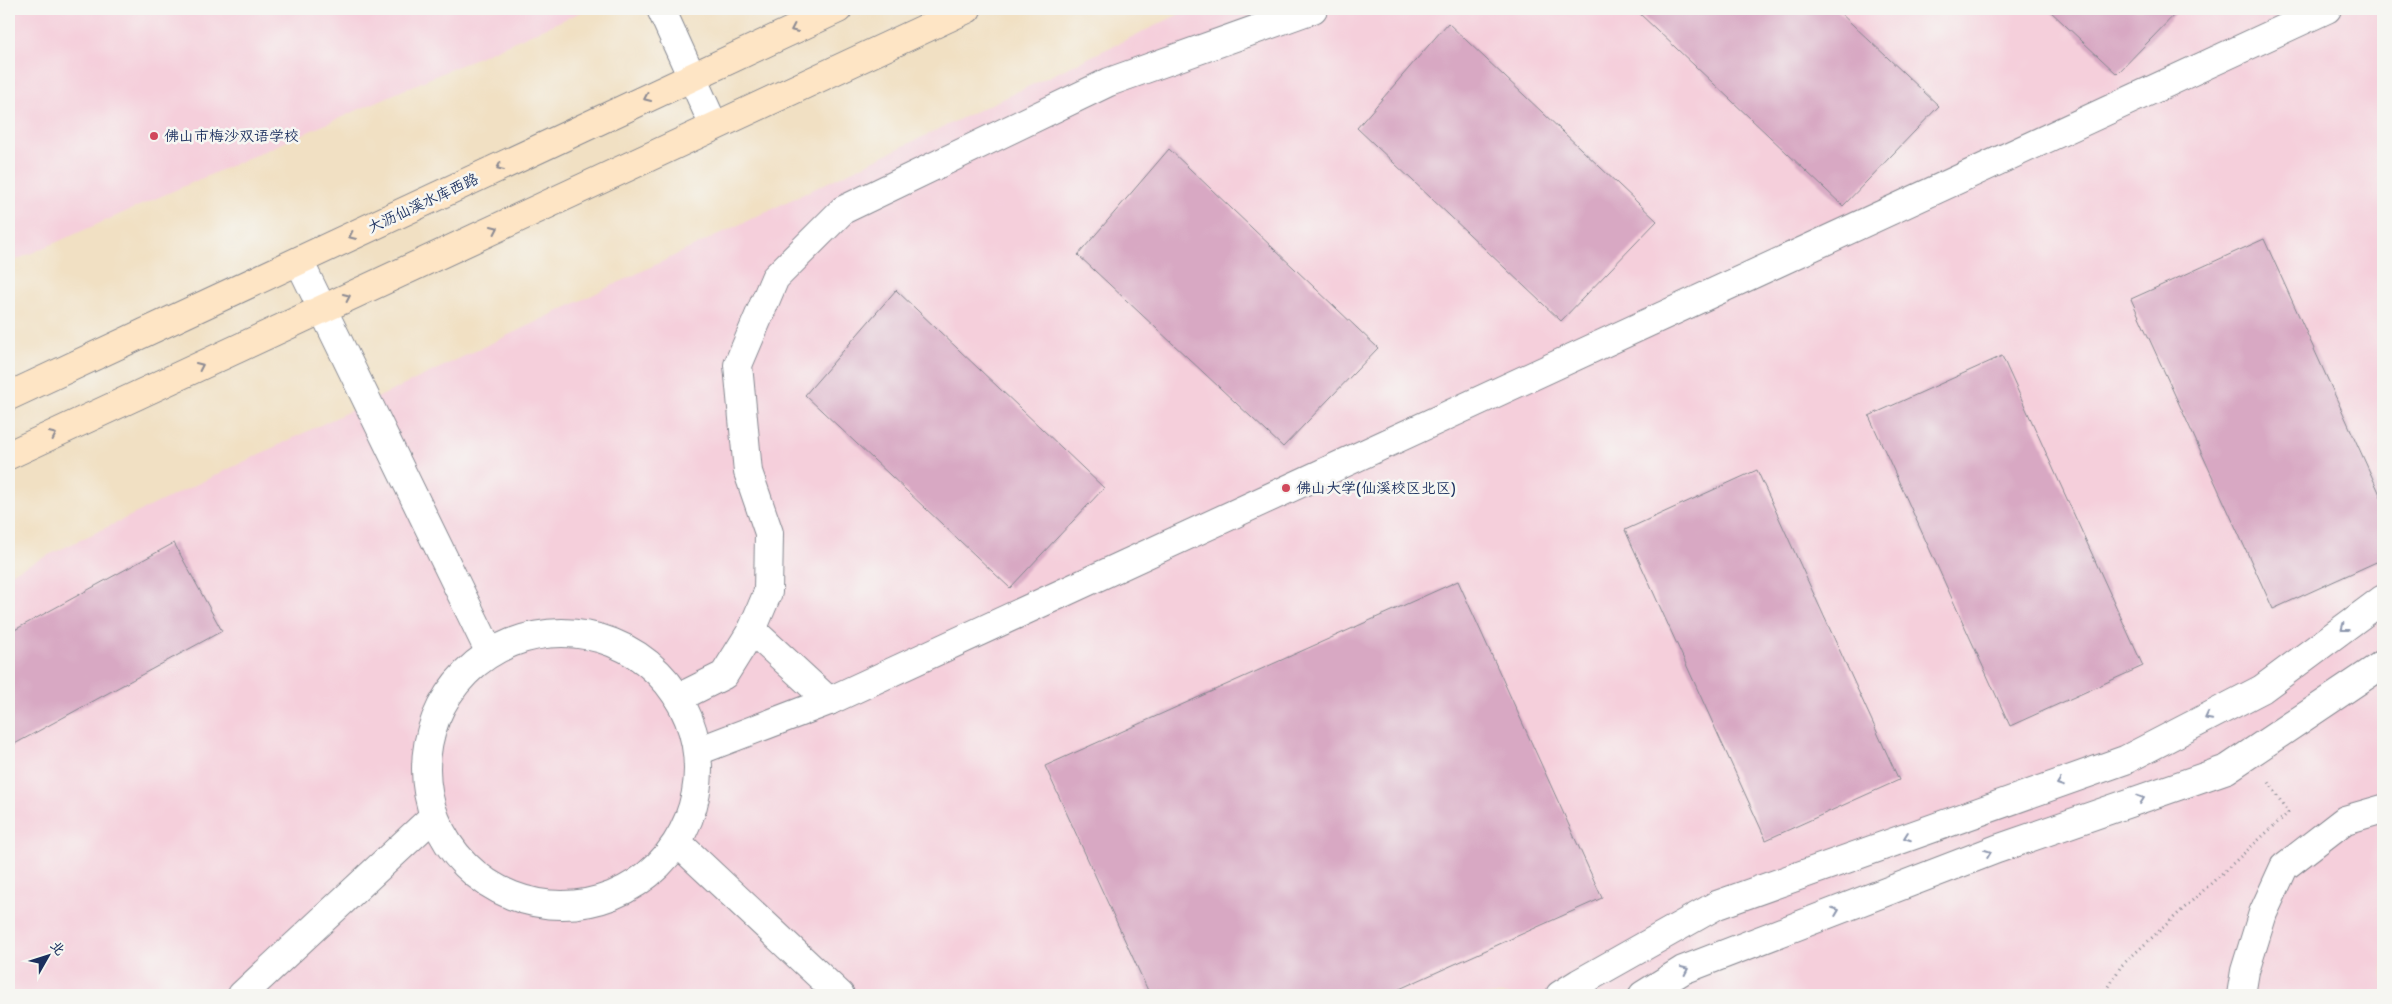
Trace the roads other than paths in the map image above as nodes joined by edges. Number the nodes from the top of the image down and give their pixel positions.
1 (661, 9) edge
2 (838, 9) edge
3 (967, 9) edge
4 (1313, 9) edge
5 (2327, 9) edge
6 (691, 77) junction
7 (714, 126) junction
8 (299, 261) junction
9 (322, 309) junction
10 (9, 396) edge
11 (9, 455) edge
12 (2383, 599) edge
13 (752, 630) junction
14 (490, 653) junction
15 (2383, 664) edge
16 (678, 698) junction
17 (829, 701) junction
18 (698, 751) junction
19 (2383, 808) edge
20 (434, 817) junction
21 (678, 843) junction
22 (242, 995) edge
23 (840, 995) edge
24 (1560, 995) edge
25 (1643, 995) edge
26 (2241, 995) edge

1 - 6 street
2 -> 6 street, 大沥仙溪水库西路
3 - 7 street
4 - 13 street
5 - 17 street
6 - 7 street
6 -> 8 street, 大沥仙溪水库西路
9 -> 7 street
8 - 9 street
8 - 10 street, 大沥仙溪水库西路
11 -> 9 street
9 - 14 street
12 -> 24 street
13 - 16 street
13 - 17 street
14 - 16 street
14 - 20 street
25 -> 15 street
16 - 18 street
17 - 18 street
18 - 21 street
19 - 26 street
20 - 21 street
20 - 22 street
21 - 23 street

